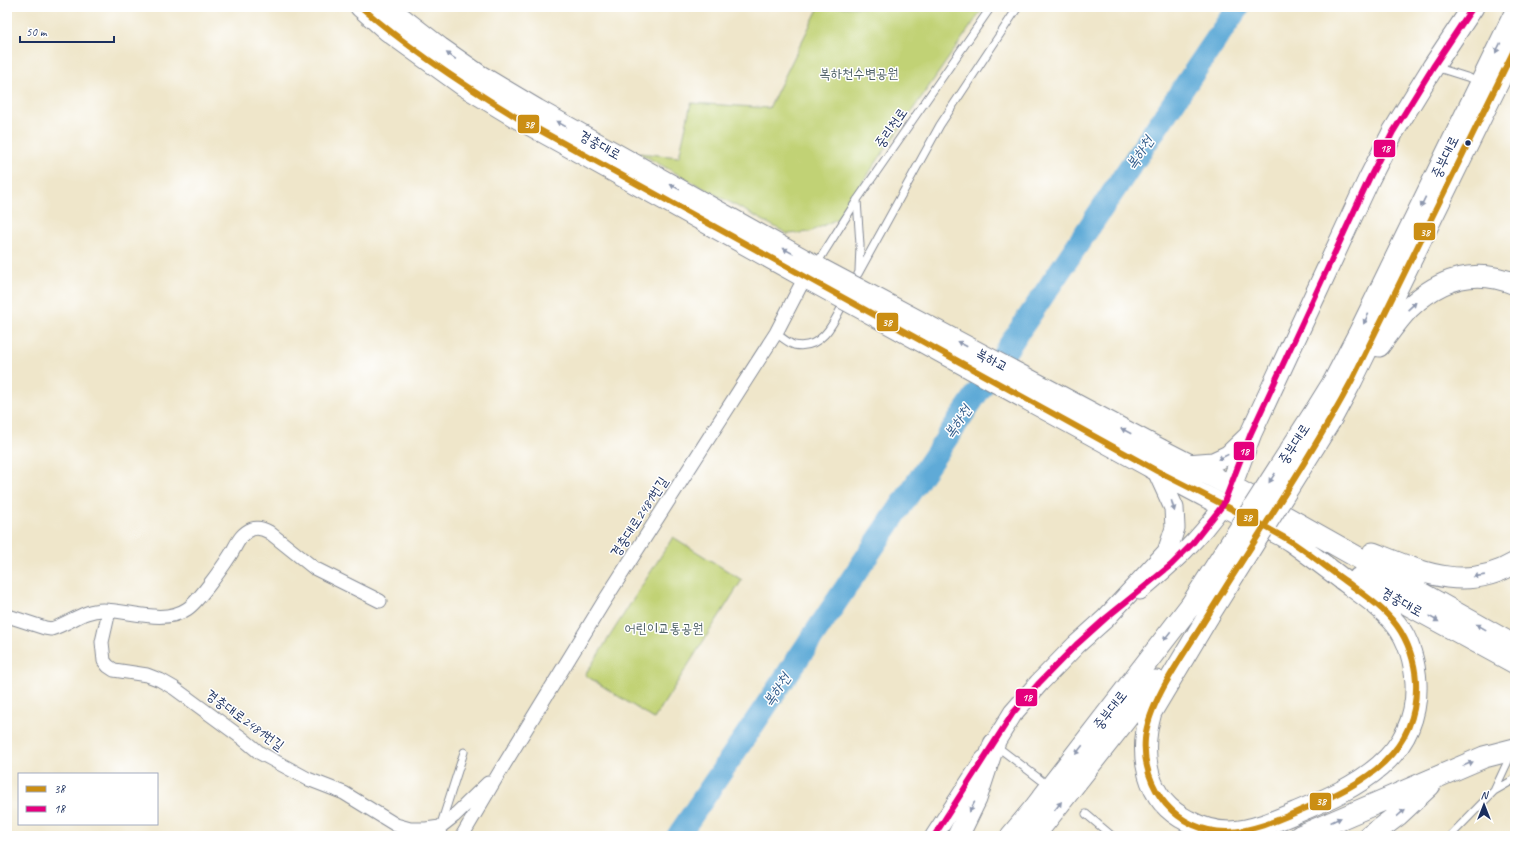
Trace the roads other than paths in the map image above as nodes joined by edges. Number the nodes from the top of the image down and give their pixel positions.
1 (361, 7) edge
2 (387, 7) edge
3 (991, 7) edge
4 (1018, 7) edge
5 (1473, 7) edge
6 (1515, 13) edge
7 (1515, 48) edge
8 (1433, 67) junction
9 (1470, 78) dead end
10 (857, 200) junction
11 (814, 273) junction
12 (858, 274) junction
13 (1515, 284) edge
14 (776, 333) junction
15 (1352, 380) junction
16 (1323, 415) junction
17 (1251, 433) junction
18 (1156, 463) junction
19 (1187, 464) junction
20 (1231, 486) junction
21 (1223, 505) junction
22 (1294, 532) junction
23 (1515, 563) edge
24 (380, 601) dead end
25 (1200, 610) junction
26 (109, 611) junction
27 (7, 616) edge
28 (1106, 618) junction
29 (1515, 646) edge
30 (1515, 663) edge
31 (994, 744) junction
32 (464, 752) dead end
33 (1511, 755) edge
34 (499, 773) junction
35 (1441, 775) junction
36 (1515, 778) edge
37 (1041, 780) dead end
38 (1494, 791) junction
39 (1086, 814) dead end
40 (442, 832) edge
41 (462, 836) edge
42 (934, 836) edge
43 (958, 836) edge
44 (1011, 836) edge
45 (1034, 836) edge
46 (1112, 836) edge
47 (1300, 836) edge
48 (1370, 836) edge
49 (1450, 836) edge

1 - 11 main road, 경충대로
11 -> 2 main road, 경충대로
3 - 10 lane, 중리천로
4 - 12 lane
5 - 8 main road
6 -> 16 main road, 중부대로
7 - 15 main road, 중부대로
8 - 9 lane
8 - 17 main road
10 - 11 lane, 중리천로
10 - 12 lane
11 - 14 street, 경충대로2481번길
11 - 18 main road, 복하교, bridge
12 - 14 lane
15 -> 13 main road
14 - 34 street, 경충대로2481번길
15 - 16 main road, 중부대로
16 - 25 main road, bridge
17 -> 19 main road
17 - 20 main road
18 - 19 main road
18 - 21 main road
18 -> 28 main road
19 - 20 main road
20 - 21 main road
20 - 22 main road
21 - 22 main road
21 - 28 street
23 -> 22 main road
22 - 25 main road
29 -> 22 main road
22 -> 30 main road, 경충대로
24 - 26 street
25 -> 44 main road, 중부대로
45 -> 25 main road, 중부대로
26 - 27 street
26 - 40 street, 경충대로2481번길
28 - 31 main road
31 - 37 lane
31 - 42 street
31 -> 43 main road
32 - 40 lane
35 -> 33 main road
33 - 38 lane
34 - 40 street, 경충대로2481번길
34 - 41 street, 경충대로2481번길
47 -> 35 main road
48 -> 35 main road
36 - 38 lane
38 - 49 lane
39 - 46 lane

